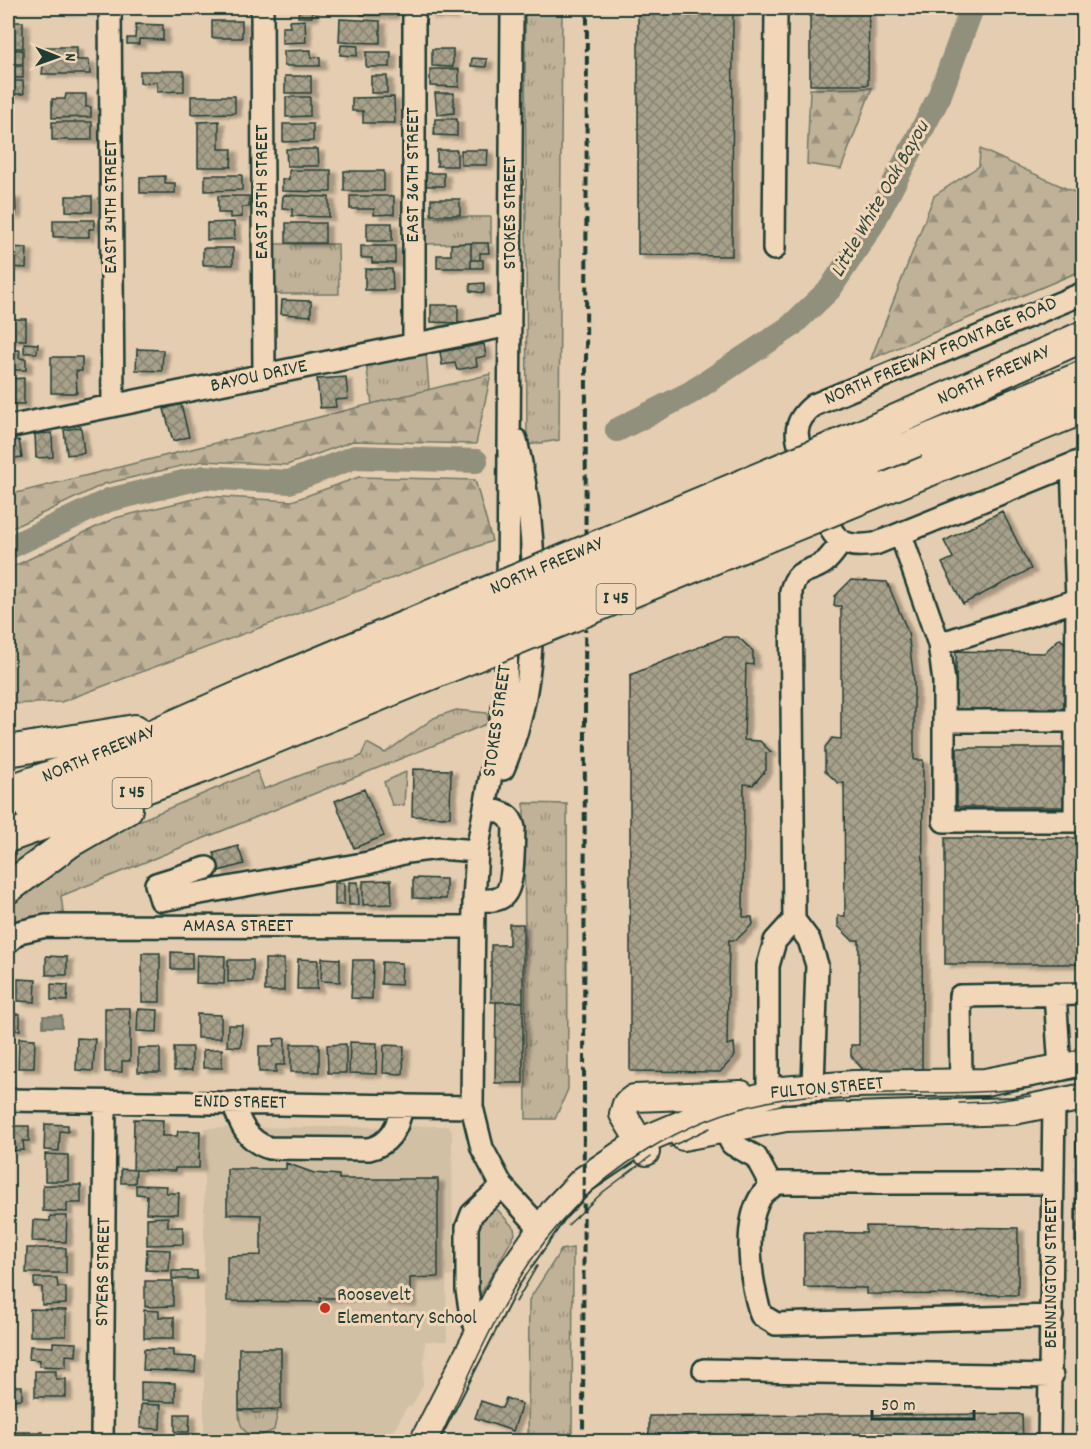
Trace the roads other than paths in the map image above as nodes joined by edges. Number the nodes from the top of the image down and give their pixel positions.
1 (110, 8) edge
2 (262, 8) edge
3 (414, 8) edge
4 (512, 8) edge
5 (776, 8) edge
6 (774, 249) dead end
7 (1083, 293) edge
8 (510, 325) junction
9 (1083, 336) edge
10 (414, 343) junction
11 (264, 376) junction
12 (1083, 376) edge
13 (113, 406) junction
14 (1083, 408) edge
15 (8, 427) edge
16 (866, 449) junction
17 (1078, 462) edge
18 (901, 535) junction
19 (841, 543) junction
20 (1080, 599) edge
21 (939, 644) junction
22 (296, 701) junction
23 (944, 721) junction
24 (1075, 721) junction
25 (173, 724) junction
26 (8, 751) edge
27 (201, 768) junction
28 (8, 791) edge
29 (486, 808) junction
30 (8, 817) edge
31 (8, 837) edge
32 (477, 851) junction
33 (207, 868) dead end
34 (8, 888) edge
35 (474, 900) junction
36 (794, 920) junction
37 (473, 927) junction
38 (8, 942) edge
39 (1055, 994) junction
40 (1083, 994) edge
41 (1072, 1066) edge
42 (961, 1082) junction
43 (813, 1086) junction
44 (768, 1093) junction
45 (1083, 1096) edge
46 (8, 1100) edge
47 (105, 1102) junction
48 (233, 1103) junction
49 (1054, 1104) junction
50 (402, 1105) junction
51 (472, 1107) junction
52 (723, 1127) junction
53 (642, 1147) junction
54 (1053, 1182) junction
55 (502, 1186) junction
56 (772, 1187) junction
57 (541, 1230) junction
58 (1052, 1316) junction
59 (479, 1335) junction
60 (704, 1370) dead end
61 (1052, 1376) junction
62 (102, 1442) edge
63 (423, 1442) edge
64 (1049, 1442) edge

1 - 13 street, EAST 34TH STREET
2 - 11 street, EAST 35TH STREET
3 - 10 street, EAST 36TH STREET
4 - 8 street, STOKES STREET
5 - 6 street
7 - 19 street, NORTH FREEWAY FRONTAGE ROAD
8 - 10 street, BAYOU DRIVE
8 - 29 street, STOKES STREET
9 - 16 highway, NORTH FREEWAY
10 - 11 street, BAYOU DRIVE
11 - 13 street, BAYOU DRIVE
12 - 16 highway, NORTH FREEWAY
13 - 15 street, BAYOU DRIVE
14 - 22 highway, NORTH FREEWAY / I 45, bridge
16 - 22 highway, NORTH FREEWAY, bridge
17 - 18 street
17 - 20 street
18 - 19 street
18 - 21 street
19 - 36 street
20 - 21 street
20 - 24 street
21 - 23 street
22 - 25 highway, NORTH FREEWAY / I 45
22 - 27 highway, NORTH FREEWAY / I 45
22 - 30 highway, NORTH FREEWAY
23 - 24 street
23 - 24 street
25 - 26 highway
25 - 28 highway, NORTH FREEWAY / I 45
27 - 31 highway, NORTH FREEWAY / I 45
27 - 34 highway
29 - 32 street, STOKES STREET
29 - 35 street
32 - 33 street
32 - 35 street, STOKES STREET
35 - 37 street, STOKES STREET
36 - 43 street
36 - 44 street
37 - 38 street, AMASA STREET
37 - 51 street, STOKES STREET
39 - 40 street
39 - 41 street
39 - 42 street
41 - 42 main road, FULTON STREET
42 - 43 main road, FULTON STREET
43 - 44 main road, FULTON STREET
44 - 53 main road, FULTON STREET
44 - 53 main road
45 - 49 main road, FULTON STREET
46 - 47 street, ENID STREET
47 - 48 street, ENID STREET
47 - 62 street, STYERS STREET
48 - 50 street, ENID STREET
48 - 50 street
49 - 52 main road, FULTON STREET
49 - 54 street, BENNINGTON STREET
50 - 51 street, ENID STREET
51 - 55 street, STOKES STREET
52 - 53 main road, FULTON STREET
52 - 56 street
53 - 57 main road, FULTON STREET
54 - 56 street
54 - 58 street, BENNINGTON STREET
55 - 57 street, STOKES STREET
55 - 59 street
56 - 58 street
57 - 59 main road, FULTON STREET
58 - 61 street, BENNINGTON STREET
59 - 63 main road, FULTON STREET
60 - 61 street
61 - 64 street, BENNINGTON STREET

